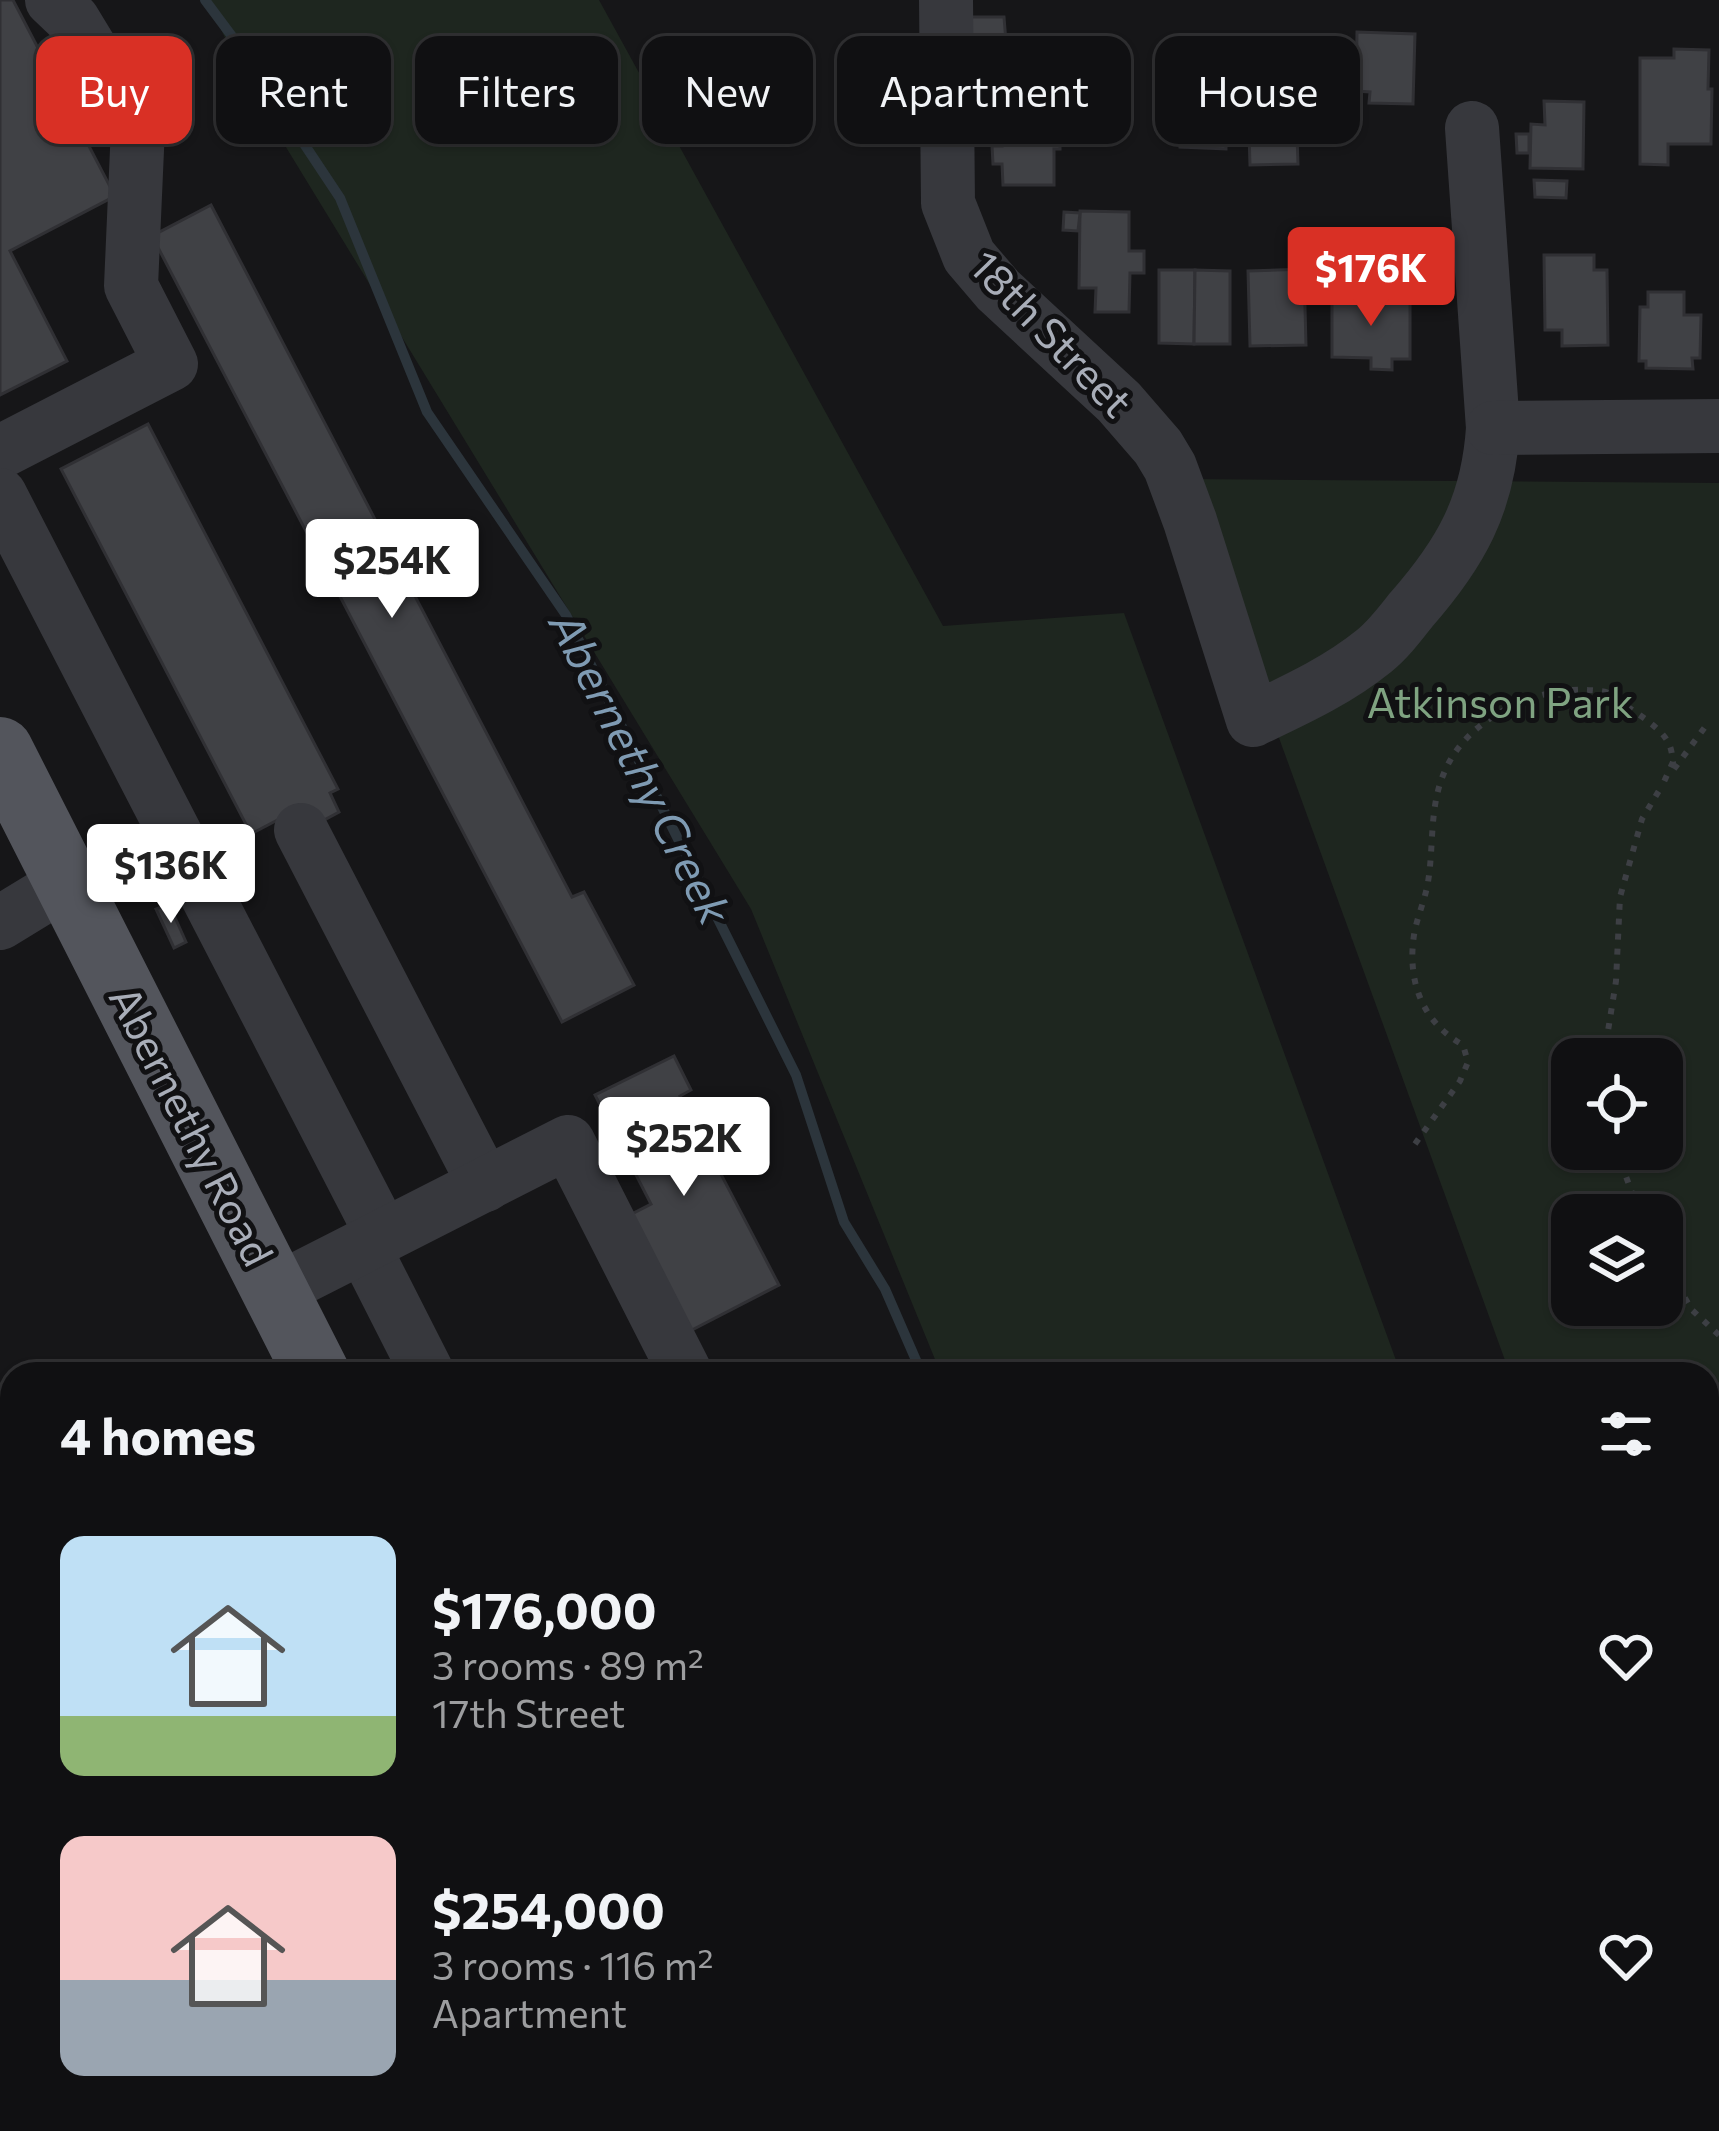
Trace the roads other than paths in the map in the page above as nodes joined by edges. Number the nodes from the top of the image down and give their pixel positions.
1 (52, 0) edge
2 (946, 0) edge
3 (1472, 128) dead end
4 (1719, 426) edge
5 (1493, 428) junction
6 (0, 452) edge
7 (0, 495) edge
8 (0, 750) edge
9 (301, 830) dead end
10 (67, 882) junction
11 (0, 923) edge
12 (484, 1184) junction
13 (373, 1241) junction
14 (275, 1291) junction
15 (311, 1362) edge
16 (423, 1362) edge
17 (680, 1362) edge

1 - 6 street
2 - 5 street, 18th Street
3 - 5 street
4 - 5 street
7 - 13 street
8 - 10 main road, Abernethy Road
9 - 12 street
10 - 11 street
10 - 14 main road, Abernethy Road
12 - 13 street
12 - 17 street
13 - 14 street
13 - 16 street
14 - 15 main road, Abernethy Road

